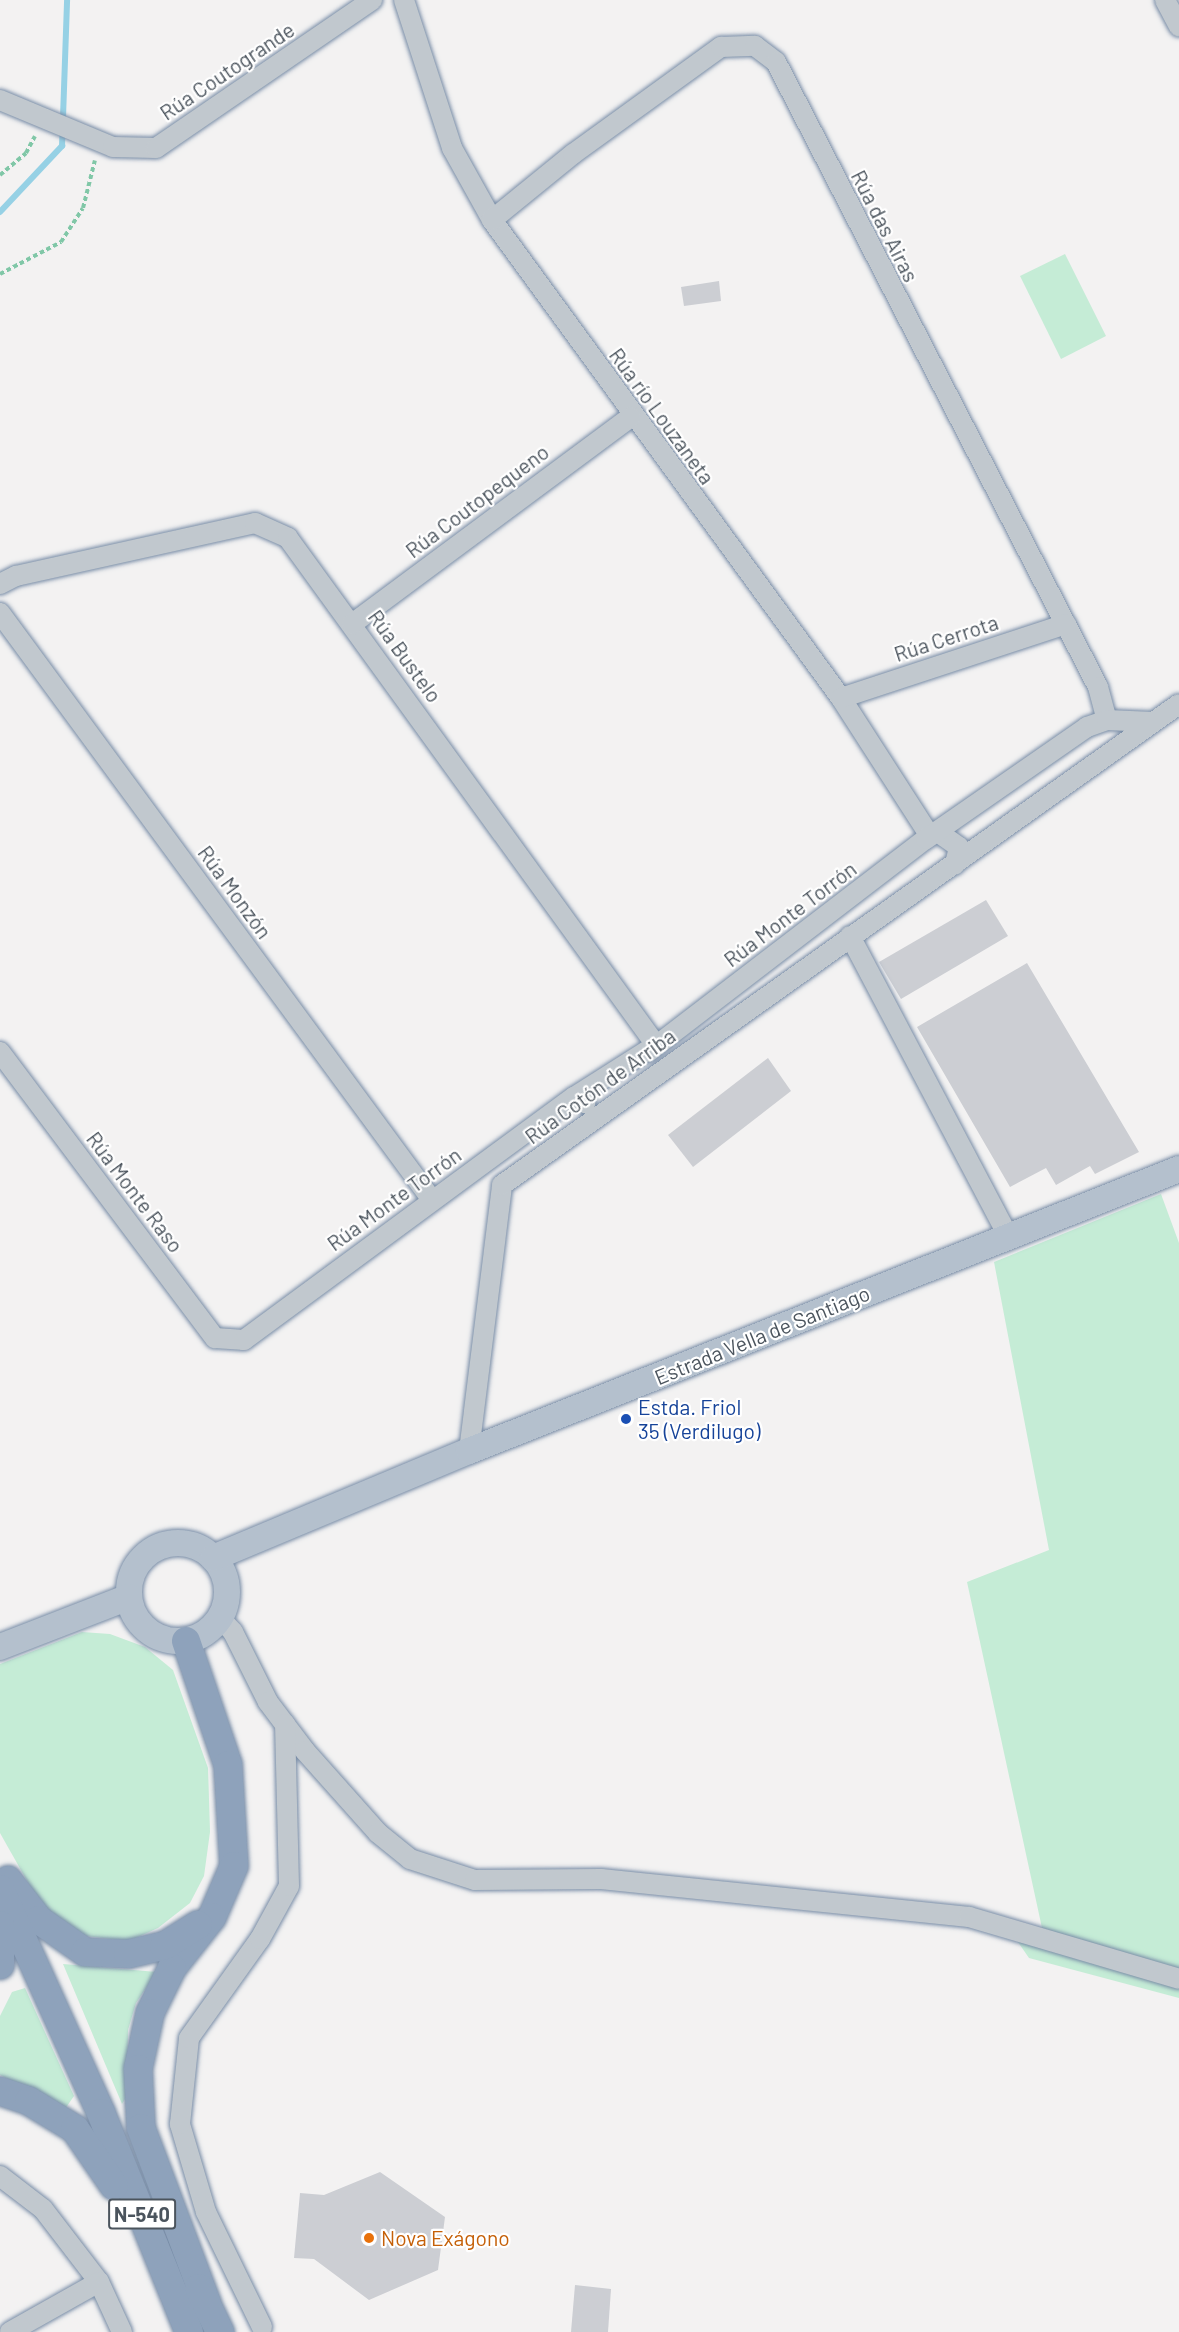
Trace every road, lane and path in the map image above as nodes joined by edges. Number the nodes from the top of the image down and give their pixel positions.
1 (372, 0) edge
2 (404, 0) edge
3 (1165, 0) edge
4 (1179, 26) edge
5 (0, 100) edge
6 (43, 119) junction
7 (99, 142) junction
8 (0, 175) edge
9 (492, 220) junction
10 (0, 274) edge
11 (631, 417) junction
12 (0, 584) edge
13 (0, 613) edge
14 (352, 624) junction
15 (1066, 624) junction
16 (841, 698) junction
17 (1179, 704) edge
18 (1114, 721) junction
19 (1154, 722) junction
20 (1087, 727) junction
21 (1109, 753) junction
22 (931, 837) junction
23 (949, 869) junction
24 (850, 936) junction
25 (656, 1045) junction
26 (0, 1052) edge
27 (574, 1097) junction
28 (603, 1113) junction
29 (1179, 1169) edge
30 (432, 1200) junction
31 (1009, 1237) junction
32 (243, 1340) joint
33 (469, 1450) junction
34 (213, 1558) junction
35 (129, 1597) junction
36 (220, 1618) junction
37 (186, 1641) junction
38 (0, 1647) edge
39 (285, 1724) junction
40 (0, 1870) edge
41 (0, 1889) edge
42 (212, 1917) junction
43 (0, 1925) edge
44 (0, 1965) edge
45 (1179, 1979) edge
46 (0, 2091) edge
47 (0, 2176) edge
48 (99, 2282) junction
49 (193, 2317) edge
50 (262, 2327) dead end
51 (10, 2332) edge
52 (122, 2332) edge
53 (220, 2332) edge

1 - 7 street, Rúa Coutogrande
2 - 9 street, Rúa río Louzaneta
3 - 4 street
5 - 6 street, Rúa Coutogrande
6 - 7 street, Rúa Coutogrande
6 - 8 path
7 - 10 path
9 - 11 street, Rúa río Louzaneta
9 - 15 street, Rúa das Airas
11 - 14 street, Rúa Coutopequeno
11 - 16 street, Rúa río Louzaneta
12 - 14 street, Rúa Bustelo
13 - 30 street, Rúa Monzón
14 - 25 street, Rúa Bustelo
15 - 16 street, Rúa Cerrota
15 - 18 street, Rúa das Airas
16 - 22 street, Rúa río Louzaneta
17 - 19 street, Rúa Cotón de Arriba
18 - 19 street, Rúa Monte Torrón
18 - 20 street, Rúa Monte Torrón
18 - 21 street
19 - 21 street, Rúa Cotón de Arriba
20 - 21 street
20 - 22 street, Rúa Monte Torrón
21 - 23 street, Rúa Cotón de Arriba
22 - 23 street
22 - 23 street
22 - 25 street, Rúa Monte Torrón
23 - 24 street, Rúa Cotón de Arriba
24 - 28 street, Rúa Cotón de Arriba
24 - 31 street
25 - 27 street, Rúa Monte Torrón
25 - 28 street, Rúa Monte Torrón
26 - 32 street, Rúa Monte Raso
27 - 28 street
27 - 30 street, Rúa Monte Torrón
28 - 33 street, Rúa Cotón de Arriba
29 - 31 main road, Estrada Vella de Santiago
30 - 32 street, Rúa Monte Torrón
31 - 33 main road, Estrada Vella de Santiago
33 - 34 main road, Estrada Vella de Santiago
34 - 35 main road
34 - 36 main road
35 - 37 main road
35 - 38 main road
36 - 37 main road
36 - 39 street
37 - 42 highway
39 - 45 street
39 - 50 street
40 - 42 highway
41 - 49 highway, N-540
42 - 49 highway
43 - 44 highway
46 - 49 highway
47 - 48 street
48 - 51 street
48 - 52 street
49 - 53 highway, N-540

